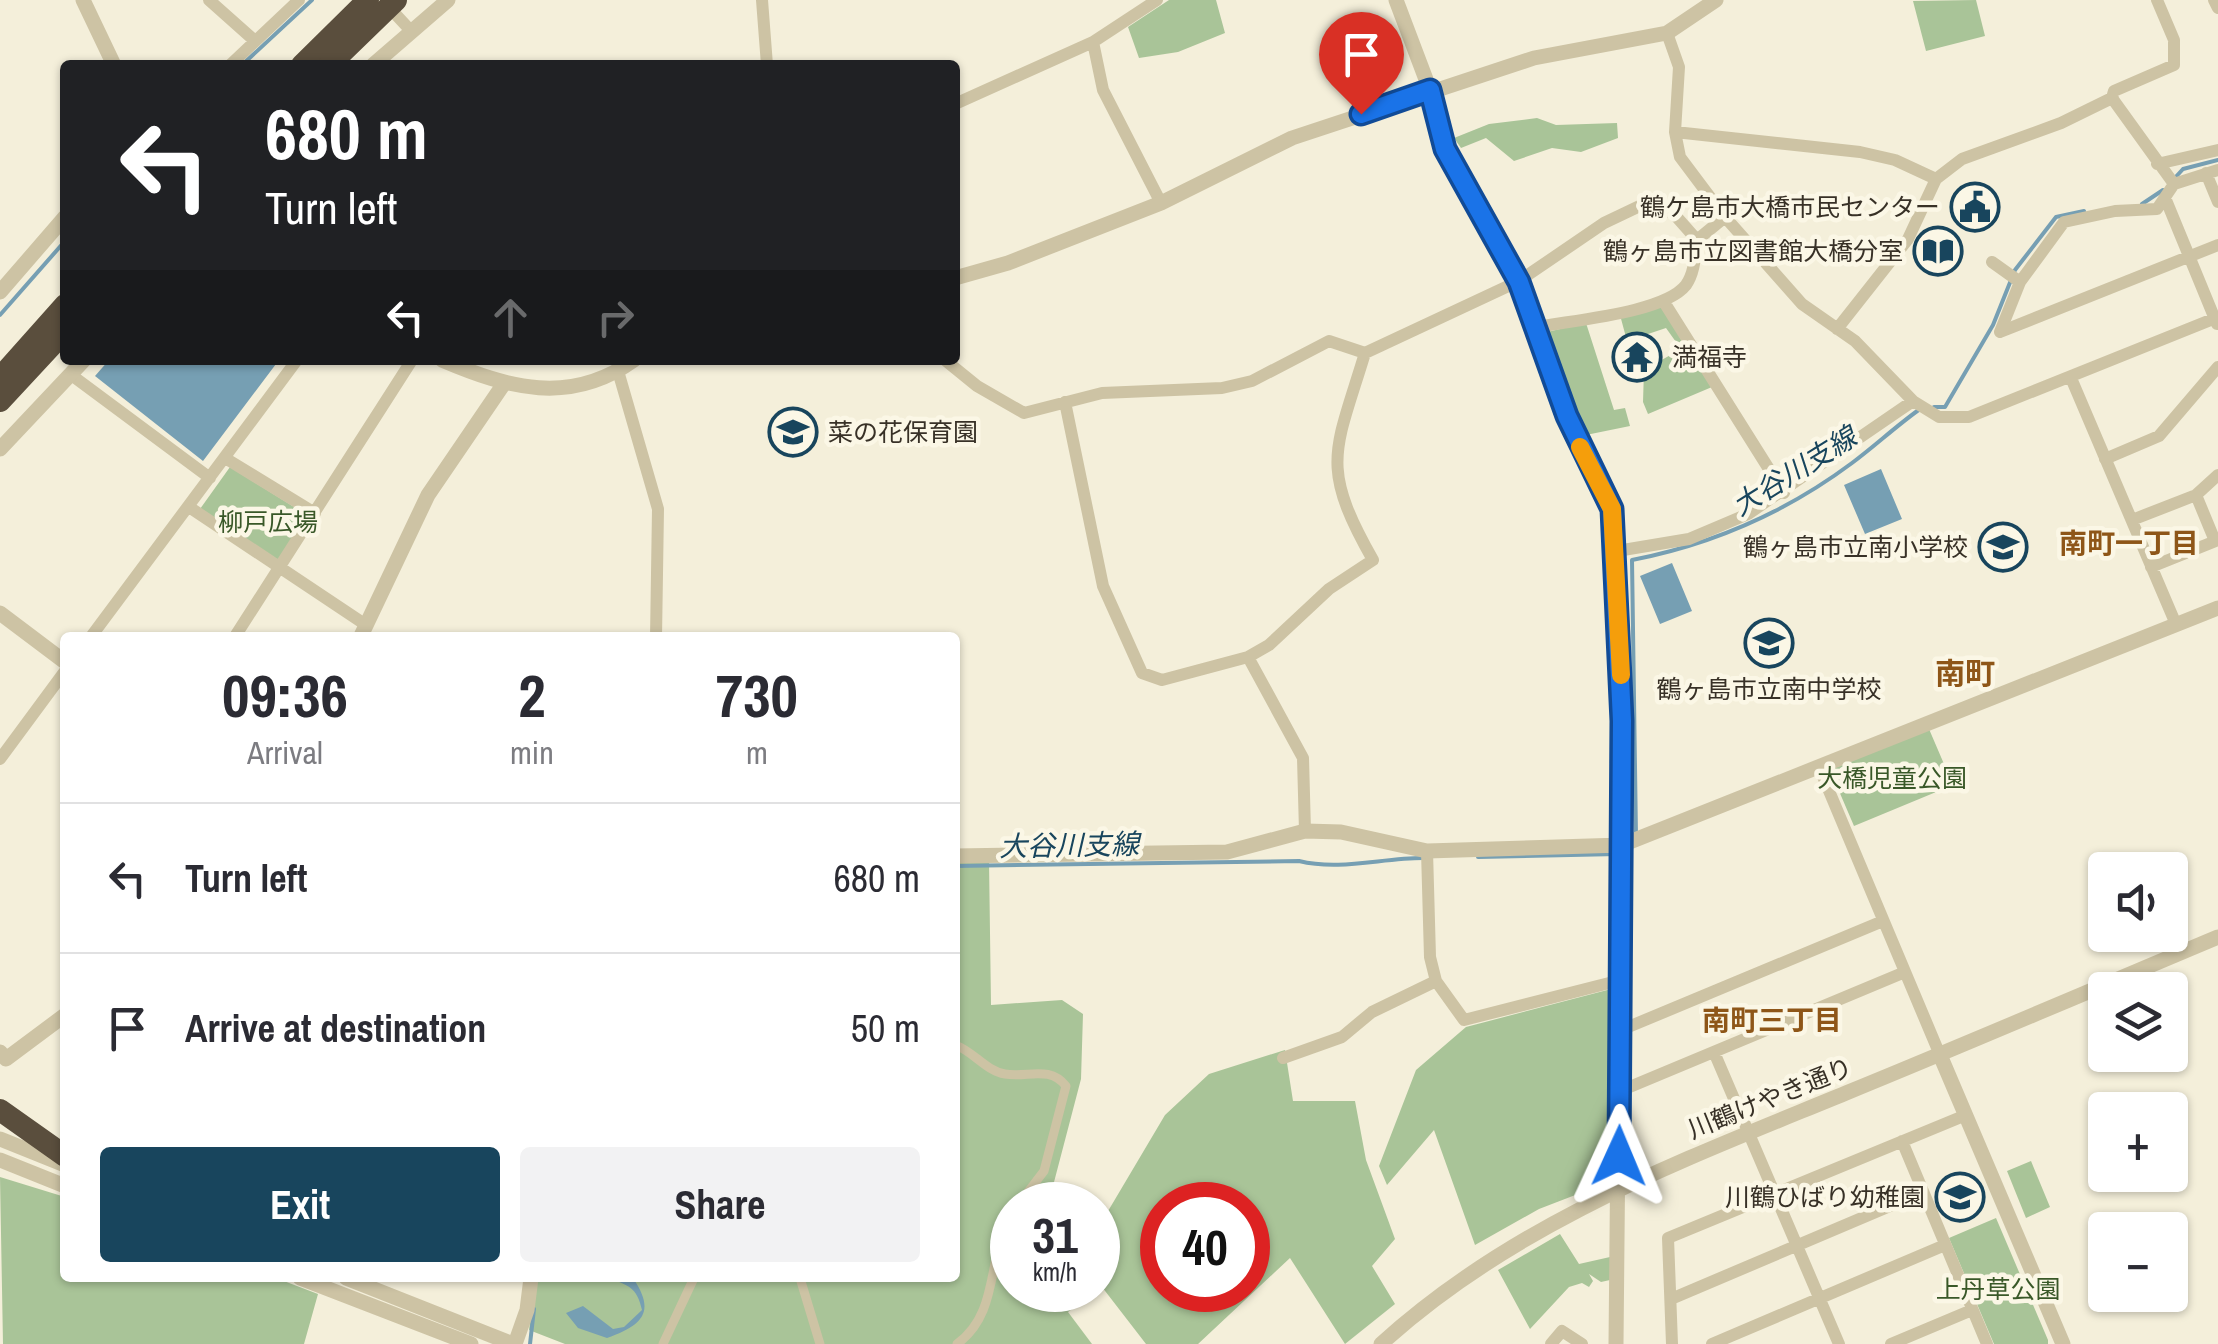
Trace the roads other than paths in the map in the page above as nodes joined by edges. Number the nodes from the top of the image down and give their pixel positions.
1 (83, 0) edge
2 (208, 0) edge
3 (300, 0) edge
4 (368, 0) edge
5 (382, 0) edge
6 (396, 0) edge
7 (448, 0) edge
8 (762, 0) edge
9 (1157, 0) edge
10 (1396, 0) edge
11 (1716, 0) edge
12 (2157, 0) edge
13 (2214, 0) edge
14 (2218, 8) edge
15 (412, 32) junction
16 (1667, 33) junction
17 (255, 41) junction
18 (1092, 42) junction
19 (112, 60) edge
20 (235, 60) edge
21 (307, 60) edge
22 (334, 60) edge
23 (380, 60) edge
24 (767, 60) edge
25 (1430, 90) junction
26 (2112, 98) junction
27 (960, 102) edge
28 (1676, 132) junction
29 (2218, 150) edge
30 (2157, 164) junction
31 (2212, 171) edge
32 (1936, 179) junction
33 (2174, 184) junction
34 (2166, 200) junction
35 (2218, 202) edge
36 (1160, 203) junction
37 (1724, 217) junction
38 (60, 223) edge
39 (1697, 240) junction
40 (2218, 245) edge
41 (2189, 257) junction
42 (1992, 262) dead end
43 (960, 277) edge
44 (1519, 282) junction
45 (2020, 282) junction
46 (0, 292) edge
47 (1664, 302) junction
48 (60, 311) edge
49 (2216, 321) edge
50 (1537, 327) junction
51 (1837, 329) junction
52 (60, 336) edge
53 (1366, 353) junction
54 (79, 365) edge
55 (293, 365) edge
56 (409, 365) edge
57 (454, 365) edge
58 (627, 365) edge
59 (951, 365) edge
60 (2218, 367) edge
61 (618, 372) junction
62 (70, 374) junction
63 (0, 378) edge
64 (2071, 378) junction
65 (502, 385) junction
66 (1913, 401) junction
67 (0, 402) edge
68 (1065, 402) junction
69 (0, 448) edge
70 (225, 458) junction
71 (2105, 458) junction
72 (2218, 475) edge
73 (210, 478) junction
74 (1784, 493) junction
75 (2196, 494) junction
76 (188, 507) junction
77 (315, 513) junction
78 (2132, 520) junction
79 (2216, 541) edge
80 (1617, 551) junction
81 (280, 567) junction
82 (2152, 567) junction
83 (2218, 608) edge
84 (0, 613) edge
85 (2175, 622) junction
86 (363, 631) edge
87 (94, 632) edge
88 (238, 632) edge
89 (656, 632) edge
90 (1248, 656) junction
91 (60, 658) edge
92 (60, 677) edge
93 (0, 759) edge
94 (1819, 767) junction
95 (1305, 831) junction
96 (1631, 842) junction
97 (1427, 851) junction
98 (960, 856) edge
99 (1883, 920) junction
100 (2218, 937) edge
101 (1904, 972) junction
102 (1621, 980) junction
103 (1436, 981) junction
104 (60, 1019) edge
105 (1620, 1030) junction
106 (960, 1048) edge
107 (0, 1052) edge
108 (1714, 1052) junction
109 (1940, 1055) junction
110 (1283, 1058) dead end
111 (1620, 1091) junction
112 (0, 1110) edge
113 (1966, 1115) junction
114 (1749, 1133) junction
115 (0, 1139) edge
116 (1902, 1141) junction
117 (60, 1152) edge
118 (0, 1160) edge
119 (60, 1163) edge
120 (1035, 1182) edge
121 (60, 1184) edge
122 (1618, 1188) junction
123 (1923, 1192) junction
124 (1775, 1195) junction
125 (1945, 1245) junction
126 (1797, 1246) junction
127 (310, 1282) edge
128 (356, 1282) edge
129 (530, 1282) edge
130 (692, 1282) edge
131 (801, 1282) edge
132 (990, 1291) edge
133 (1670, 1299) junction
134 (1820, 1300) junction
135 (1972, 1310) junction
136 (470, 1344) edge
137 (514, 1344) edge
138 (663, 1344) edge
139 (820, 1344) edge
140 (957, 1344) edge
141 (1381, 1344) edge
142 (1550, 1344) edge
143 (1582, 1344) edge
144 (1616, 1344) edge
145 (1672, 1344) edge
146 (1712, 1344) edge
147 (1838, 1344) edge
148 (1892, 1344) edge
149 (1987, 1344) edge
150 (2063, 1344) edge

1 - 19 street
2 - 17 street
3 - 17 street
4 - 21 highway
5 - 15 street
6 - 22 highway, bridge
7 - 15 street
8 - 24 street
9 - 18 street
10 - 25 street
11 - 16 street
12 - 26 street
13 - 14 street
15 - 23 street
16 - 25 street
16 - 28 street
17 - 20 street
18 - 27 street
18 - 36 street
25 - 36 street
25 - 44 street
26 - 30 street
26 - 32 street
28 - 32 street
28 - 37 street
29 - 30 street
30 - 33 street
31 - 33 street
31 - 35 street
32 - 51 street
33 - 34 street
34 - 41 street
34 - 45 street
36 - 43 street
37 - 39 street
37 - 51 street
38 - 46 street
39 - 44 street
39 - 47 street
40 - 41 street
41 - 45 street
41 - 49 street
42 - 45 street
44 - 50 street
44 - 53 street
47 - 50 street
47 - 74 street
48 - 63 highway
49 - 64 street
50 - 80 street
51 - 66 street
52 - 67 highway
53 - 68 street
53 - 90 street
54 - 62 street
55 - 70 street
56 - 77 street
57 - 65 street
58 - 61 street
59 - 68 street
60 - 71 street
61 - 65 street
61 - 89 street
62 - 69 street
62 - 73 street
64 - 66 street
64 - 71 street
65 - 86 street
66 - 74 street
68 - 90 street
70 - 73 street
70 - 77 street
71 - 78 street
72 - 75 street
73 - 76 street
74 - 80 street
75 - 78 street
75 - 79 street
76 - 81 street
76 - 87 street
77 - 81 street
78 - 82 street
79 - 82 street
80 - 96 street
81 - 86 street
81 - 88 street
82 - 85 street
83 - 85 street
84 - 91 street
85 - 94 street
90 - 95 street
92 - 93 street
94 - 96 street
94 - 99 street
95 - 97 street
95 - 98 street
96 - 97 street
96 - 102 street
97 - 103 street
99 - 101 street
99 - 105 street
100 - 109 street, 川鶴けやき通り
101 - 108 street
101 - 109 street
102 - 103 street
102 - 105 street
103 - 110 street
104 - 107 street
105 - 111 street
106 - 120 street
108 - 111 street
108 - 114 street
109 - 113 street
109 - 114 street, 川鶴けやき通り
111 - 122 street
112 - 117 highway
113 - 116 street
113 - 150 street
114 - 122 street, 川鶴けやき通り
114 - 124 street
115 - 119 street
116 - 123 street
116 - 124 street
118 - 121 street
122 - 141 street, 川鶴けやき通り
122 - 144 street
123 - 125 street
123 - 126 street
124 - 126 street
124 - 133 street
125 - 134 street
125 - 135 street
126 - 133 street
126 - 134 street
127 - 136 street
128 - 137 street
129 - 137 street
130 - 138 street
131 - 139 street
132 - 140 street
133 - 145 street
134 - 146 street
134 - 147 street
135 - 148 street
135 - 149 street
142 - 143 street

